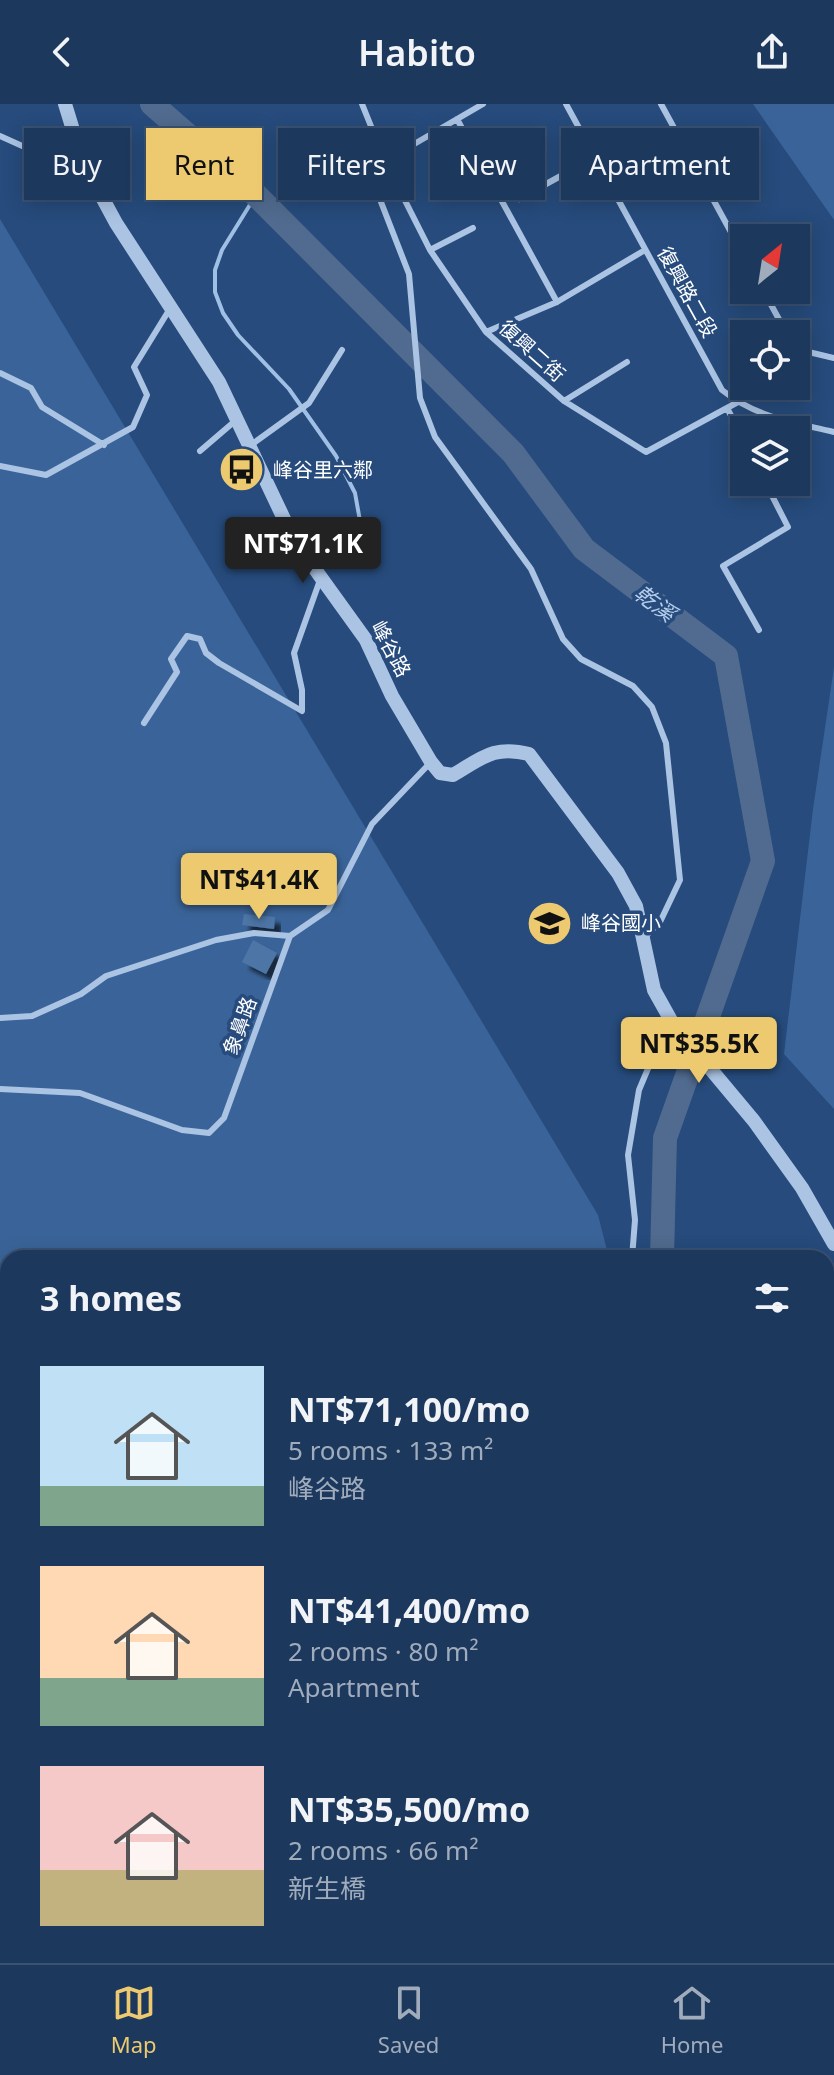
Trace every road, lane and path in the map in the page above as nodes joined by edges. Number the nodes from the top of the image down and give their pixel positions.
1 (65, 104) edge
2 (362, 104) edge
3 (483, 104) edge
4 (566, 104) edge
5 (661, 104) edge
6 (457, 119) junction
7 (72, 128) edge
8 (372, 128) edge
9 (579, 128) edge
10 (0, 136) edge
11 (414, 144) edge
12 (24, 147) edge
13 (104, 200) edge
14 (381, 200) edge
15 (405, 200) edge
16 (618, 200) edge
17 (473, 228) dead end
18 (730, 230) edge
19 (430, 250) junction
20 (645, 250) junction
21 (557, 302) junction
22 (171, 307) junction
23 (486, 332) junction
24 (342, 350) dead end
25 (810, 352) edge
26 (834, 358) edge
27 (627, 362) dead end
28 (0, 373) edge
29 (564, 401) junction
30 (738, 402) junction
31 (727, 408) junction
32 (731, 416) edge
33 (237, 418) junction
34 (834, 432) edge
35 (104, 445) junction
36 (251, 445) junction
37 (200, 451) dead end
38 (0, 466) edge
39 (772, 496) edge
40 (321, 576) junction
41 (759, 630) dead end
42 (144, 723) dead end
43 (431, 762) junction
44 (290, 936) junction
45 (643, 939) junction
46 (0, 1018) edge
47 (671, 1021) junction
48 (0, 1089) edge
49 (834, 1244) edge
50 (633, 1250) edge

1 - 7 street, 峰谷路
2 - 8 lane, 復興二街
3 - 6 lane
4 - 9 lane, 復興路二段
5 - 18 lane
6 - 11 lane
6 - 21 lane
10 - 12 lane
13 - 22 street, 峰谷路
14 - 45 lane
15 - 19 lane, 復興二街
16 - 20 lane, 復興路二段
17 - 19 lane
19 - 23 lane, 復興二街
20 - 21 lane
20 - 30 lane, 復興路二段
21 - 23 lane
22 - 33 street, 峰谷路
22 - 35 lane
23 - 29 lane, 復興二街
24 - 36 lane
25 - 26 lane
27 - 29 lane
28 - 35 lane
29 - 31 lane, 復興二街
30 - 31 lane, 復興二街
30 - 34 lane, 復興路二段
31 - 32 lane
33 - 36 street, 峰谷路
33 - 37 lane
35 - 38 lane
36 - 40 street, 峰谷路
39 - 41 lane
40 - 42 lane
40 - 43 street, 峰谷路
43 - 44 lane
43 - 45 street
44 - 46 lane
44 - 48 lane, 象鼻路
45 - 47 street
47 - 49 street
47 - 50 lane

